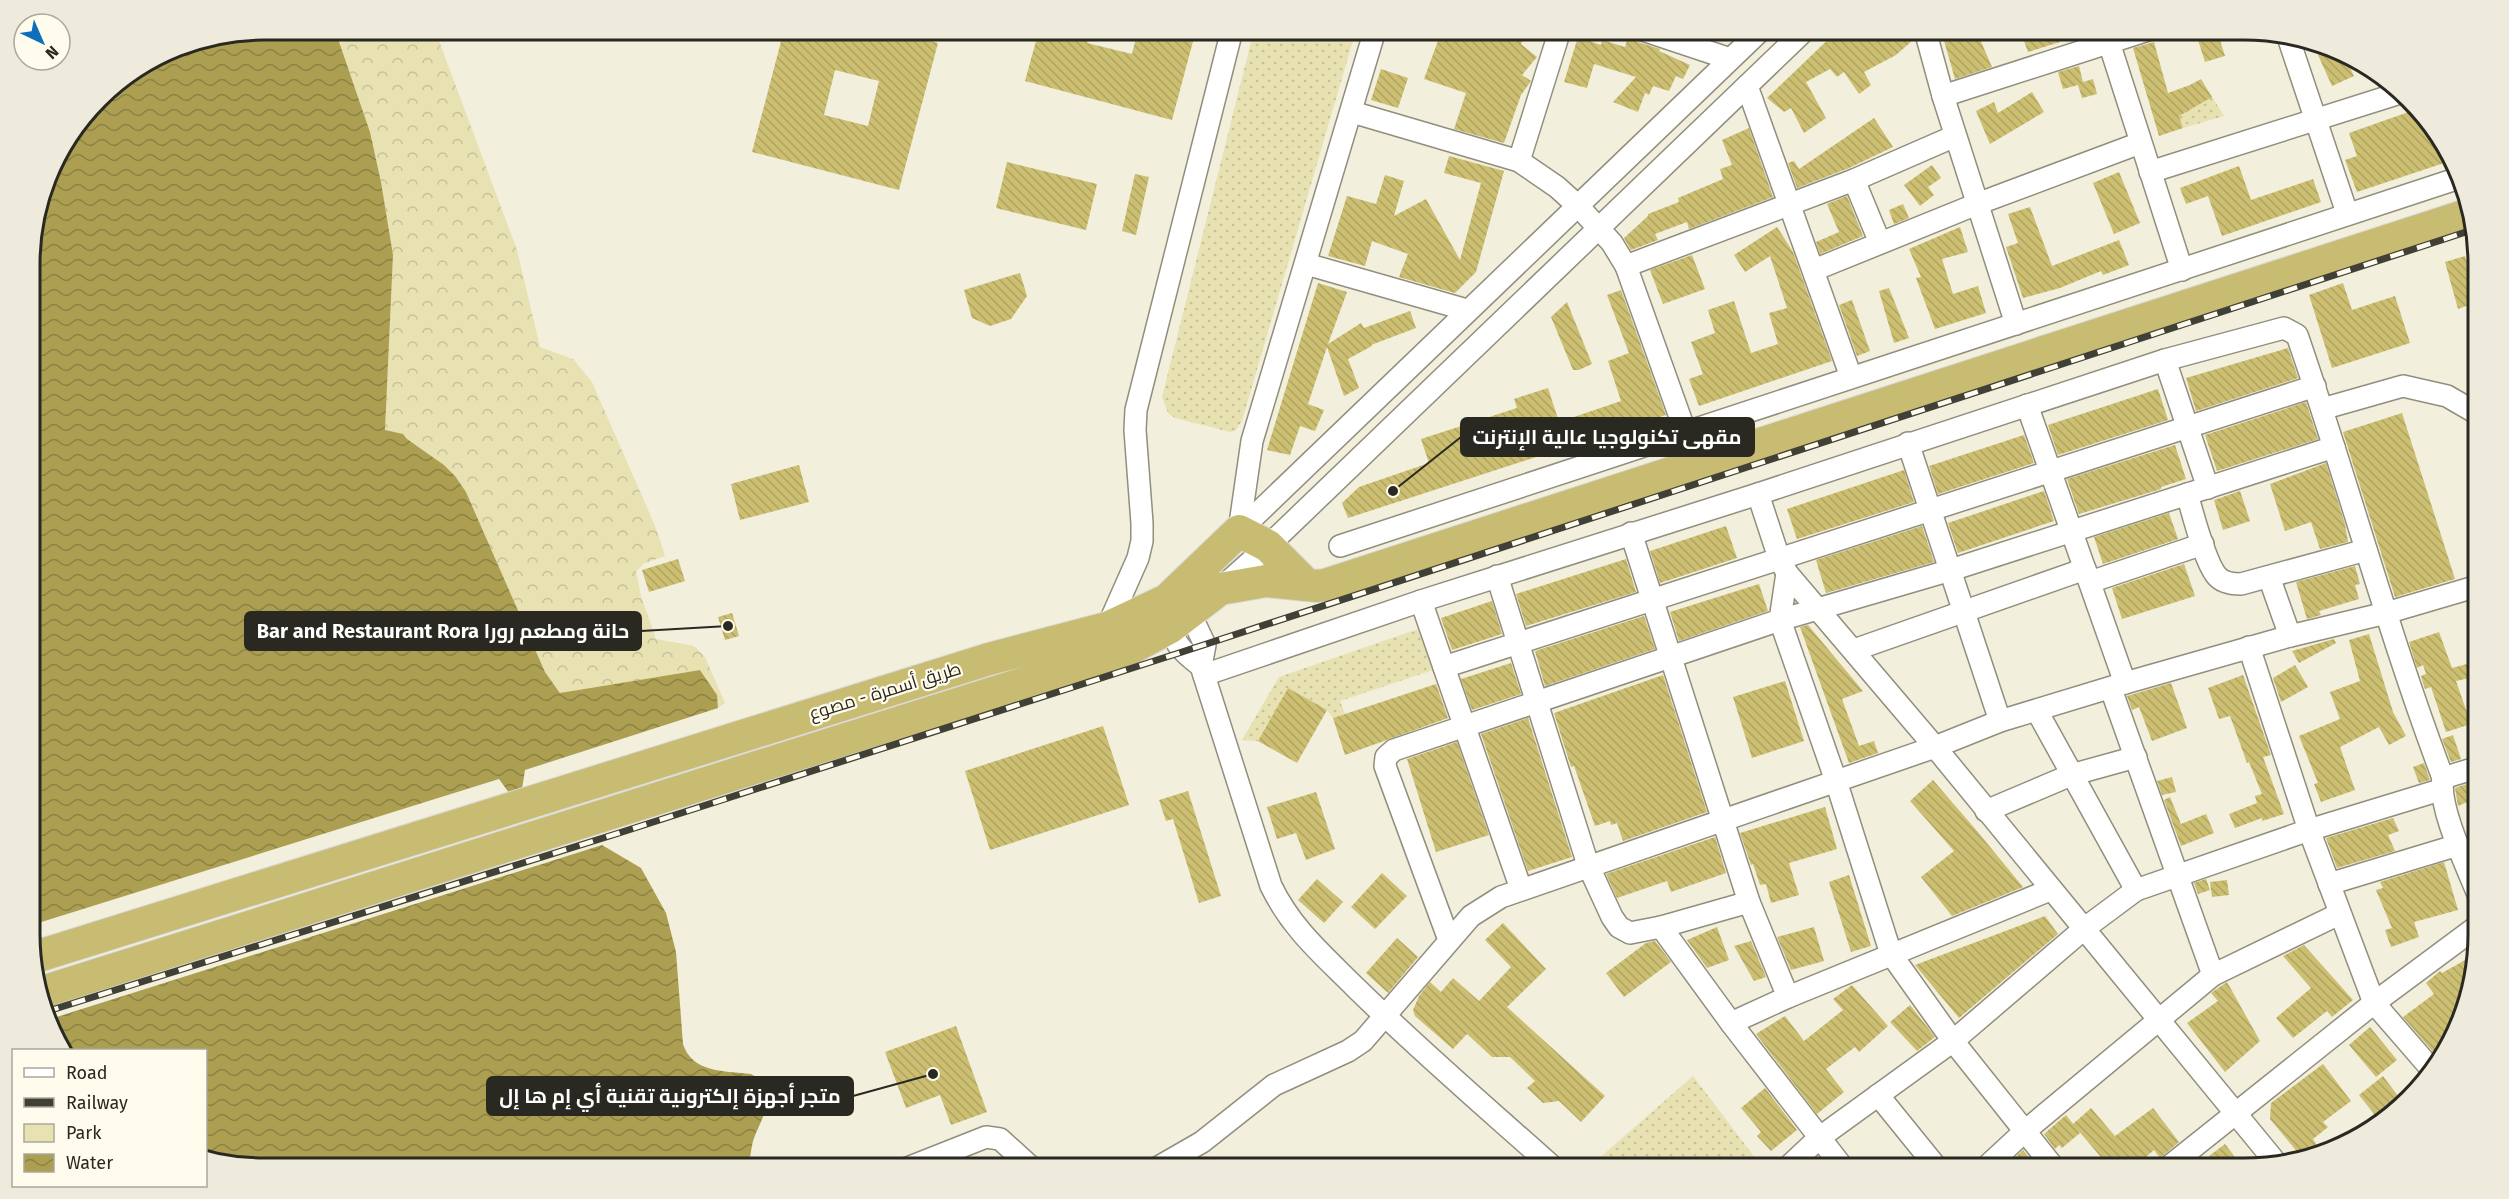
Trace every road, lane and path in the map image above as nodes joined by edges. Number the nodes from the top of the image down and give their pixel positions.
1 (1229, 40) edge
2 (1372, 40) edge
3 (1557, 40) edge
4 (1673, 40) edge
5 (1750, 40) edge
6 (1795, 40) edge
7 (1928, 40) edge
8 (2096, 40) edge
9 (2108, 40) edge
10 (2291, 45) edge
11 (1730, 59) junction
12 (1747, 86) junction
13 (1943, 96) junction
14 (2392, 96) edge
15 (1352, 111) junction
16 (2317, 119) junction
17 (1955, 136) junction
18 (2140, 143) junction
19 (1519, 161) junction
20 (2150, 172) junction
21 (1854, 180) junction
22 (2452, 180) edge
23 (1790, 203) junction
24 (1977, 204) junction
25 (1578, 206) junction
26 (2347, 213) junction
27 (2463, 216) edge
28 (1600, 229) junction
29 (1880, 243) junction
30 (1306, 264) junction
31 (1626, 266) junction
32 (1814, 270) junction
33 (2182, 270) junction
34 (1467, 310) junction
35 (2016, 324) junction
36 (2165, 360) junction
37 (1851, 376) junction
38 (2315, 386) junction
39 (2027, 405) junction
40 (2468, 408) edge
41 (2322, 409) junction
42 (2188, 428) junction
43 (1685, 431) junction
44 (1908, 443) junction
45 (2334, 447) junction
46 (2050, 471) junction
47 (2208, 488) junction
48 (1758, 494) junction
49 (2187, 494) junction
50 (1931, 509) junction
51 (1239, 531) junction
52 (2072, 531) junction
53 (1631, 533) junction
54 (2203, 544) junction
55 (1268, 546) junction
56 (1340, 546) dead end
57 (2366, 550) junction
58 (1783, 566) junction
59 (1951, 570) junction
60 (2087, 575) junction
61 (1497, 576) junction
62 (2269, 577) junction
63 (1307, 585) junction
64 (1220, 589) junction
65 (2468, 589) edge
66 (1653, 600) junction
67 (1421, 601) junction
68 (1817, 608) junction
69 (1965, 613) junction
70 (2386, 613) junction
71 (1175, 614) junction
72 (1779, 620) junction
73 (1107, 628) junction
74 (2290, 636) junction
75 (1519, 643) junction
76 (2249, 647) junction
77 (1854, 650) junction
78 (1673, 658) junction
79 (989, 659) junction
80 (1444, 667) junction
81 (1202, 670) junction
82 (2118, 686) junction
83 (998, 691) junction
84 (1536, 702) junction
85 (2037, 711) junction
86 (2000, 721) junction
87 (1465, 724) junction
88 (1935, 747) junction
89 (2136, 757) junction
90 (2468, 771) edge
91 (2071, 775) junction
92 (1836, 782) junction
93 (2442, 784) junction
94 (1986, 811) junction
95 (1723, 821) junction
96 (2309, 830) junction
97 (2458, 845) junction
98 (1588, 865) junction
99 (2468, 870) edge
100 (2177, 876) junction
101 (2329, 884) junction
102 (1521, 889) junction
103 (2050, 890) junction
104 (2136, 890) junction
105 (1749, 902) junction
106 (2339, 914) junction
107 (1661, 927) junction
108 (2085, 928) junction
109 (2468, 938) edge
110 (1449, 940) junction
111 (1891, 954) junction
112 (41, 955) edge
113 (2213, 975) junction
114 (47, 990) edge
115 (1788, 996) junction
116 (2374, 1003) junction
117 (1385, 1017) junction
118 (2158, 1020) junction
119 (1731, 1023) junction
120 (1953, 1041) junction
121 (2427, 1064) edge
122 (1878, 1095) junction
123 (2236, 1114) junction
124 (2025, 1131) junction
125 (1819, 1138) junction
126 (2272, 1157) edge
127 (933, 1158) edge
128 (1021, 1158) edge
129 (1175, 1158) edge
130 (1543, 1158) edge
131 (1798, 1158) edge
132 (1835, 1158) edge
133 (1929, 1158) edge
134 (1996, 1158) edge
135 (2047, 1158) edge
136 (2179, 1158) edge

1 - 73 street
2 - 15 street
3 - 19 street
4 - 11 street
5 - 11 street
6 - 12 street
7 - 13 street
8 - 13 street
9 - 18 street
10 - 16 street
11 - 25 street
12 - 23 street
12 - 28 street
13 - 17 street
14 - 16 street
15 - 19 street
15 - 30 street
16 - 20 street
16 - 26 street
17 - 21 street
17 - 24 street
18 - 20 street
18 - 24 street
19 - 25 street
20 - 33 street
21 - 23 street
21 - 29 street
22 - 26 street
23 - 31 street
23 - 32 street
24 - 29 street
24 - 35 street
25 - 28 street
25 - 34 street
26 - 33 street
27 - 63 highway
28 - 31 street
28 - 55 street
29 - 32 street
30 - 34 street
30 - 51 street
31 - 43 street
32 - 37 street
33 - 35 street
34 - 51 street
35 - 37 street
36 - 38 street
36 - 39 street
36 - 42 street
37 - 43 street
38 - 41 street
38 - 42 street
39 - 44 street
39 - 46 street
40 - 41 street
41 - 45 street
42 - 46 street
42 - 47 street
43 - 56 street
44 - 48 street
44 - 50 street
45 - 47 street
45 - 57 street
46 - 50 street
46 - 52 street
47 - 49 street
48 - 53 street
48 - 58 street
49 - 52 street
49 - 54 street
50 - 58 street
50 - 59 street
51 - 55 highway
51 - 71 highway, طريق أسمرة - مصوع
52 - 59 street
52 - 60 street
53 - 61 street
53 - 66 street
54 - 60 street
54 - 62 street
55 - 63 highway
55 - 64 street
57 - 62 street
57 - 70 street
58 - 66 street
58 - 68 street
58 - 72 street
59 - 68 street
59 - 69 street
60 - 69 street
60 - 82 street
61 - 67 street
61 - 75 street
62 - 74 street
63 - 64 highway
64 - 71 highway
65 - 70 street
66 - 75 street
66 - 78 street
67 - 80 street
67 - 81 street
68 - 72 street
68 - 77 street
69 - 77 street
69 - 86 street
70 - 74 street
70 - 93 street
71 - 73 highway, طريق أسمرة - مصوع
71 - 81 street
71 - 83 highway
72 - 78 street
72 - 92 street
73 - 79 highway, طريق أسمرة - مصوع
74 - 76 street
75 - 80 street
75 - 84 street
76 - 82 street
76 - 96 street
77 - 88 street
78 - 84 street
78 - 95 street
79 - 83 highway
79 - 112 highway, طريق أسمرة - مصوع
80 - 87 street
81 - 117 street
82 - 85 street
82 - 89 street
83 - 114 highway
84 - 87 street
84 - 98 street
85 - 86 street
85 - 91 street
86 - 88 street
87 - 102 street
87 - 110 street
88 - 92 street
88 - 94 street
89 - 91 street
89 - 100 street
90 - 93 street
91 - 94 street
91 - 104 street
92 - 95 street
92 - 111 street
93 - 96 street
93 - 97 street
94 - 103 street
95 - 98 street
95 - 105 street
96 - 100 street
96 - 101 street
97 - 99 street
97 - 101 street
98 - 102 street
98 - 107 street
100 - 104 street
100 - 113 street
101 - 106 street
102 - 110 street
103 - 108 street
103 - 111 street
104 - 108 street
105 - 107 street
105 - 115 street
106 - 113 street
106 - 116 street
107 - 119 street
108 - 118 street
108 - 120 street
109 - 116 street
110 - 117 street
111 - 115 street
111 - 120 street
113 - 118 street
115 - 119 street
116 - 121 street
116 - 123 street
117 - 129 street
117 - 130 street
118 - 123 street
118 - 124 street
119 - 125 street
120 - 122 street
120 - 124 street
122 - 125 street
122 - 133 street
123 - 126 street
123 - 136 street
124 - 134 street
124 - 135 street
125 - 131 street
125 - 132 street
127 - 128 street

